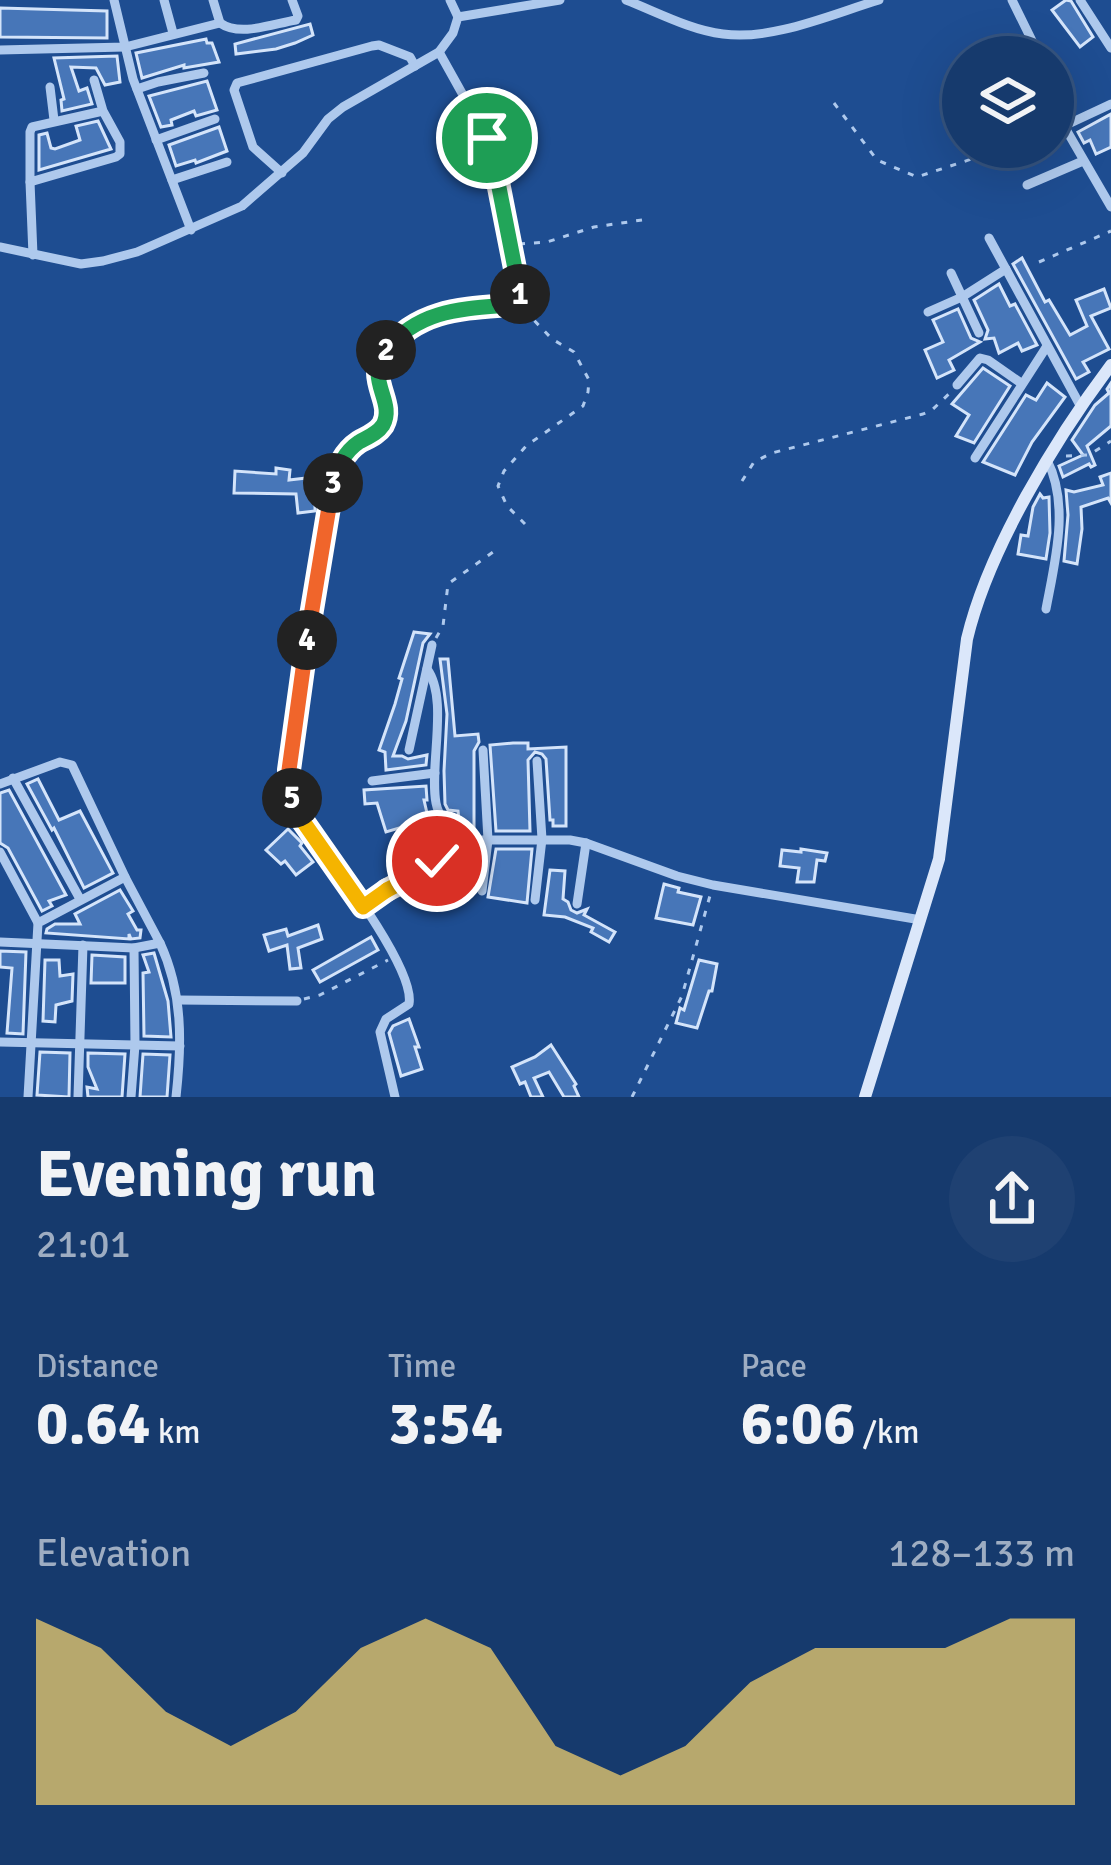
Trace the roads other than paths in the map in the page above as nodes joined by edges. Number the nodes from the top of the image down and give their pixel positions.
1 (114, 0) edge
2 (164, 0) edge
3 (213, 0) edge
4 (292, 0) edge
5 (450, 0) edge
6 (560, 0) edge
7 (626, 0) edge
8 (879, 0) edge
9 (1012, 0) edge
10 (1081, 0) edge
11 (458, 17) junction
12 (220, 23) junction
13 (172, 33) junction
14 (1030, 36) edge
15 (125, 47) junction
16 (1111, 48) edge
17 (0, 50) edge
18 (440, 52) junction
19 (415, 66) junction
20 (204, 73) dead end
21 (94, 80) dead end
22 (50, 87) dead end
23 (137, 89) junction
24 (1111, 104) edge
25 (103, 111) junction
26 (215, 119) dead end
27 (54, 120) junction
28 (1074, 122) edge
29 (156, 140) junction
30 (1074, 145) edge
31 (1083, 161) junction
32 (227, 162) dead end
33 (281, 173) junction
34 (172, 180) junction
35 (30, 182) junction
36 (1027, 185) dead end
37 (1111, 207) edge
38 (191, 230) junction
39 (989, 238) dead end
40 (0, 247) edge
41 (34, 255) junction
42 (1006, 269) junction
43 (951, 273) dead end
44 (962, 297) junction
45 (928, 312) dead end
46 (979, 333) dead end
47 (1047, 346) junction
48 (1111, 364) edge
49 (1021, 382) junction
50 (957, 385) road end
51 (1081, 407) junction
52 (1050, 456) junction
53 (975, 458) dead end
54 (1046, 609) dead end
55 (432, 645) road end
56 (427, 669) junction
57 (409, 750) dead end
58 (483, 750) dead end
59 (537, 761) dead end
60 (435, 773) junction
61 (13, 778) junction
62 (372, 781) dead end
63 (0, 784) edge
64 (542, 839) junction
65 (488, 840) junction
66 (586, 843) junction
67 (0, 852) edge
68 (437, 861) dead end
69 (125, 878) junction
70 (482, 891) dead end
71 (80, 899) junction
72 (535, 900) dead end
73 (577, 904) dead end
74 (363, 907) junction
75 (921, 920) junction
76 (38, 923) junction
77 (0, 943) edge
78 (160, 943) junction
79 (38, 944) junction
80 (83, 945) junction
81 (134, 948) junction
82 (178, 1000) junction
83 (297, 1001) road end
84 (0, 1042) edge
85 (32, 1042) junction
86 (78, 1045) junction
87 (135, 1045) junction
88 (180, 1046) junction
89 (28, 1097) edge
90 (78, 1097) edge
91 (131, 1097) edge
92 (176, 1097) edge
93 (394, 1097) edge
94 (865, 1097) edge

1 - 15 street
2 - 13 street
3 - 12 street
4 - 12 street
5 - 11 street
6 - 11 street
7 - 8 street
9 - 14 street
10 - 16 street
11 - 18 street
12 - 13 street
13 - 15 street
15 - 17 street
15 - 23 street
18 - 19 street
18 - 74 street
19 - 33 street
19 - 33 street
20 - 23 street
21 - 25 street
22 - 27 street
23 - 29 street
24 - 28 street
25 - 27 street
25 - 35 street
26 - 29 street
27 - 35 street
29 - 34 street
30 - 31 street
31 - 36 street
31 - 37 street
32 - 34 street
33 - 38 street
34 - 38 street
35 - 41 street
38 - 41 street
39 - 42 street
40 - 41 street
42 - 44 street
42 - 47 street
43 - 44 street
44 - 45 street
44 - 46 street
47 - 49 street
47 - 51 street
48 - 51 street
49 - 50 street
49 - 53 street
51 - 52 street
52 - 54 street
52 - 75 street
55 - 56 street
56 - 57 street
56 - 60 street
58 - 65 street
59 - 64 street
60 - 62 street
60 - 65 street
61 - 63 street
61 - 69 street
61 - 71 street
64 - 65 street
64 - 66 street
64 - 72 street
65 - 70 street
66 - 73 street
66 - 75 street
67 - 76 street
68 - 74 street
69 - 71 street
69 - 78 street
71 - 76 street
74 - 93 street
75 - 94 street
76 - 79 street
77 - 79 street
78 - 81 street
78 - 82 street
79 - 80 street
79 - 85 street
80 - 81 street
80 - 86 street
81 - 87 street
82 - 83 street
82 - 88 street
84 - 85 street
85 - 86 street
85 - 89 street
86 - 87 street
86 - 90 street
87 - 88 street
87 - 91 street
88 - 92 street

